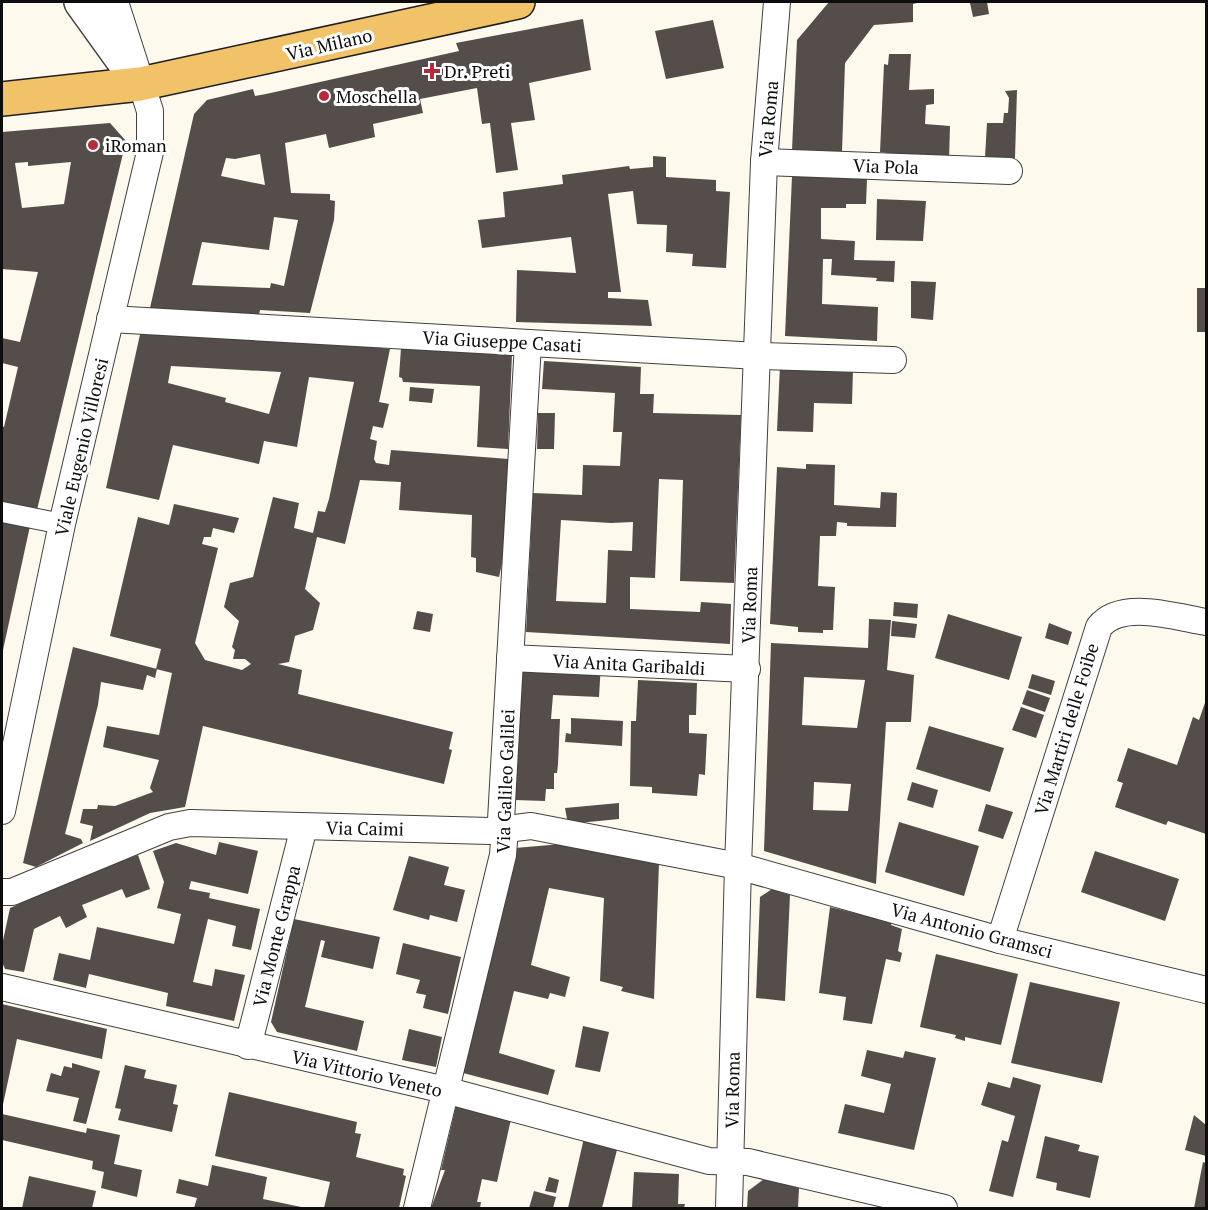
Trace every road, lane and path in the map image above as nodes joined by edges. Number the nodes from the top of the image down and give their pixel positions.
1 (81, 2) edge
2 (115, 2) edge
3 (518, 2) edge
4 (777, 2) edge
5 (140, 84) junction
6 (2, 99) edge
7 (764, 162) junction
8 (1009, 171) dead end
9 (110, 319) junction
10 (528, 343) junction
11 (758, 356) junction
12 (893, 360) dead end
13 (2, 512) edge
14 (62, 524) junction
15 (1206, 622) edge
16 (510, 658) junction
17 (747, 669) junction
18 (2, 811) edge
19 (304, 827) junction
20 (505, 828) junction
21 (738, 866) junction
22 (2, 892) edge
23 (1000, 940) junction
24 (2, 987) edge
25 (1206, 990) edge
26 (248, 1046) junction
27 (445, 1090) junction
28 (730, 1161) junction
29 (417, 1209) edge
30 (729, 1209) edge
31 (944, 1209) edge

1 - 5 street
2 - 5 street, Viale Eugenio Villoresi
3 - 5 main road, Via Milano
4 - 7 street, Via Roma
5 - 6 main road, Via Milano
5 - 9 street, Viale Eugenio Villoresi
7 - 8 street, Via Pola
7 - 11 street, Via Roma
9 - 10 street, Via Giuseppe Casati
9 - 14 street, Viale Eugenio Villoresi
10 - 11 street, Via Giuseppe Casati
10 - 16 street, Via Galileo Galilei
11 - 12 street, Via Giuseppe Casati
11 - 17 street, Via Roma
13 - 14 street
14 - 18 street, Viale Eugenio Villoresi
15 - 23 street, Via Martiri delle Foibe
16 - 17 street, Via Anita Garibaldi
16 - 20 street, Via Galileo Galilei
17 - 21 street, Via Roma
19 - 20 street, Via Caimi
19 - 22 street, Via Caimi
19 - 26 street, Via Monte Grappa
20 - 21 street, Via Caimi
20 - 27 street, Via Galileo Galilei
21 - 23 street, Via Antonio Gramsci
21 - 28 street, Via Roma
23 - 25 street, Via Antonio Gramsci
24 - 26 street, Via Vittorio Veneto
26 - 27 street, Via Vittorio Veneto
27 - 28 street, Via Vittorio Veneto
27 - 29 street, Via Galileo Galilei
28 - 30 street, Via Roma
28 - 31 street, Via Vittorio Veneto

